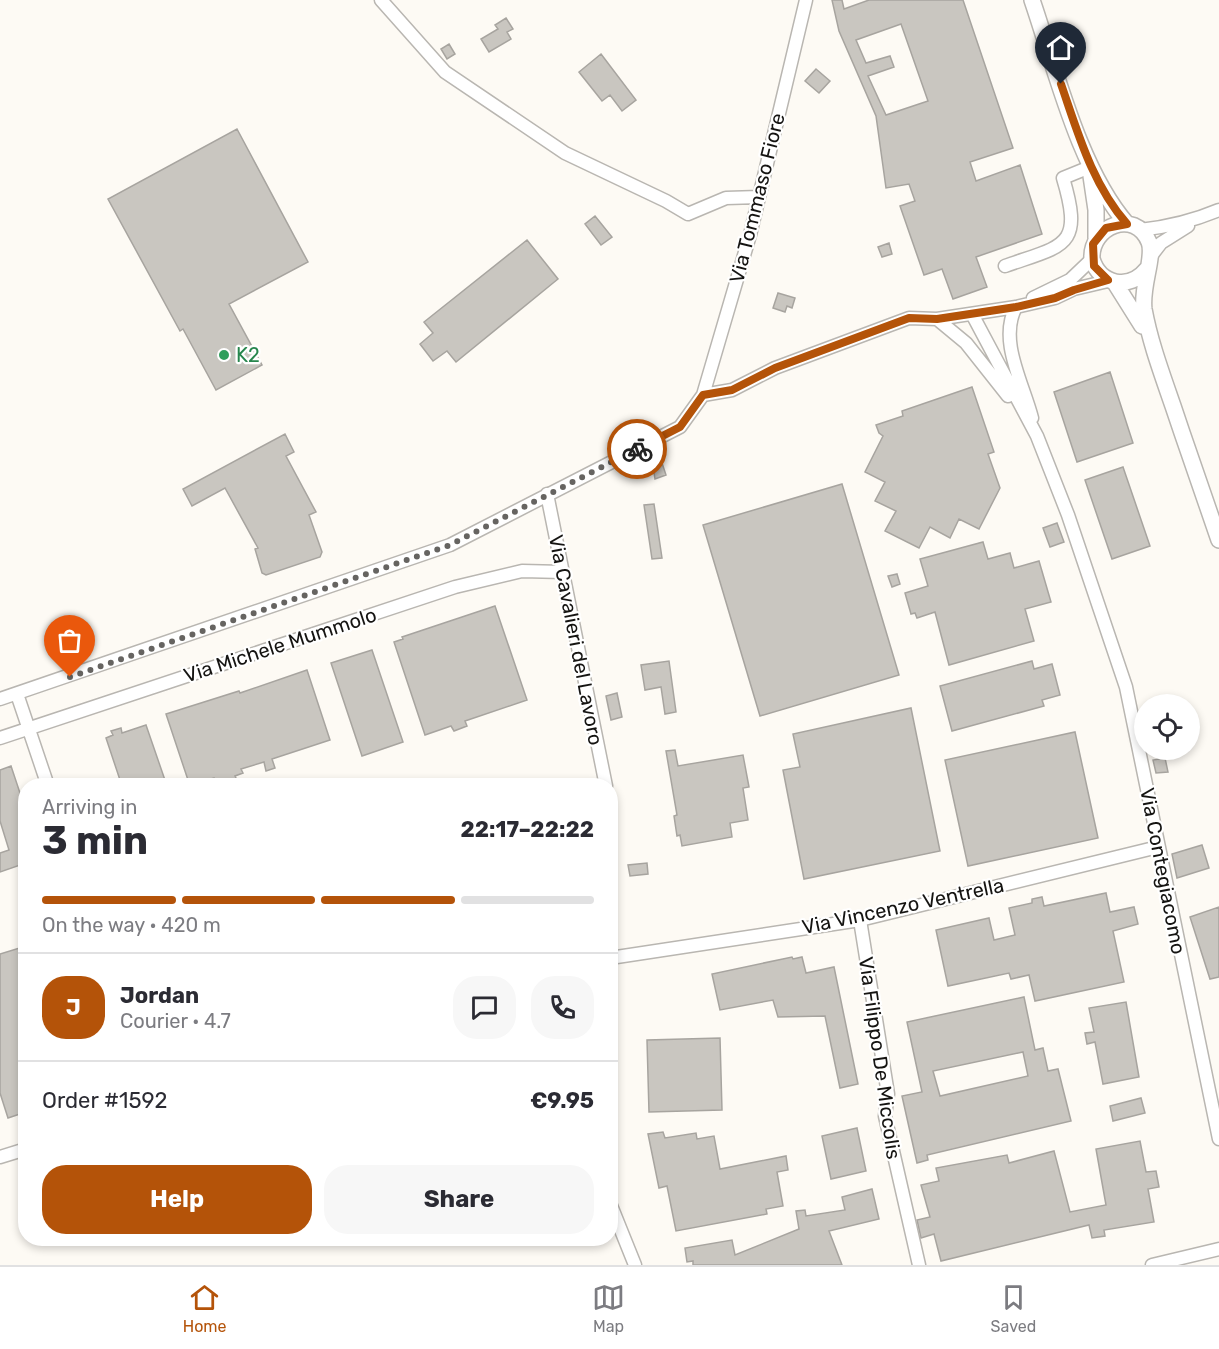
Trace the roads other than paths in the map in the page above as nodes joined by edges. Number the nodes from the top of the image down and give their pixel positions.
1 (381, 0) edge
2 (806, 0) edge
3 (1032, 0) edge
4 (1090, 167) junction
5 (759, 197) junction
6 (1219, 210) edge
7 (1199, 218) junction
8 (1133, 227) junction
9 (1096, 238) junction
10 (1092, 259) junction
11 (1149, 262) junction
12 (1005, 266) dead end
13 (1112, 282) junction
14 (1016, 307) junction
15 (972, 314) junction
16 (937, 319) junction
17 (1155, 353) junction
18 (703, 395) junction
19 (1037, 436) junction
20 (547, 494) junction
21 (1219, 540) edge
22 (563, 572) junction
23 (17, 694) junction
24 (0, 699) edge
25 (28, 729) junction
26 (0, 738) edge
27 (45, 778) edge
28 (604, 778) edge
29 (1158, 847) junction
30 (860, 920) junction
31 (618, 957) edge
32 (1219, 1139) edge
33 (18, 1151) edge
34 (0, 1157) edge
35 (618, 1223) edge
36 (1219, 1249) edge
37 (635, 1265) edge
38 (919, 1265) edge
39 (1152, 1265) edge

1 - 5 street
2 - 5 street, Via Tommaso Fiore
3 - 4 main road
4 - 8 main road
4 - 9 main road
4 - 12 street
5 - 18 street, Via Tommaso Fiore
6 - 7 street
7 - 8 street
7 - 11 street
8 - 9 main road
8 - 11 main road
9 - 10 main road
10 - 13 main road
10 - 14 street
11 - 13 main road
11 - 17 main road
13 - 14 street
13 - 17 main road
14 - 15 street
14 - 19 street, Via Contegiacomo
15 - 16 street
15 - 19 street, Via Contegiacomo
16 - 18 street
16 - 19 street, Via Contegiacomo
17 - 21 main road
18 - 20 street, Via Michele Mummolo
19 - 29 street, Via Contegiacomo
20 - 22 street, Via Cavalieri del Lavoro
20 - 23 street, Via Michele Mummolo
22 - 25 street, Via Michele Mummolo
22 - 28 street, Via Cavalieri del Lavoro
23 - 24 street, Via Michele Mummolo
23 - 25 street
25 - 26 street, Via Michele Mummolo
25 - 27 street
29 - 30 street, Via Vincenzo Ventrella
29 - 32 street, Via Contegiacomo
30 - 31 street, Via Vincenzo Ventrella
30 - 38 street, Via Filippo De Miccolis
33 - 34 street
35 - 37 street
36 - 39 street

